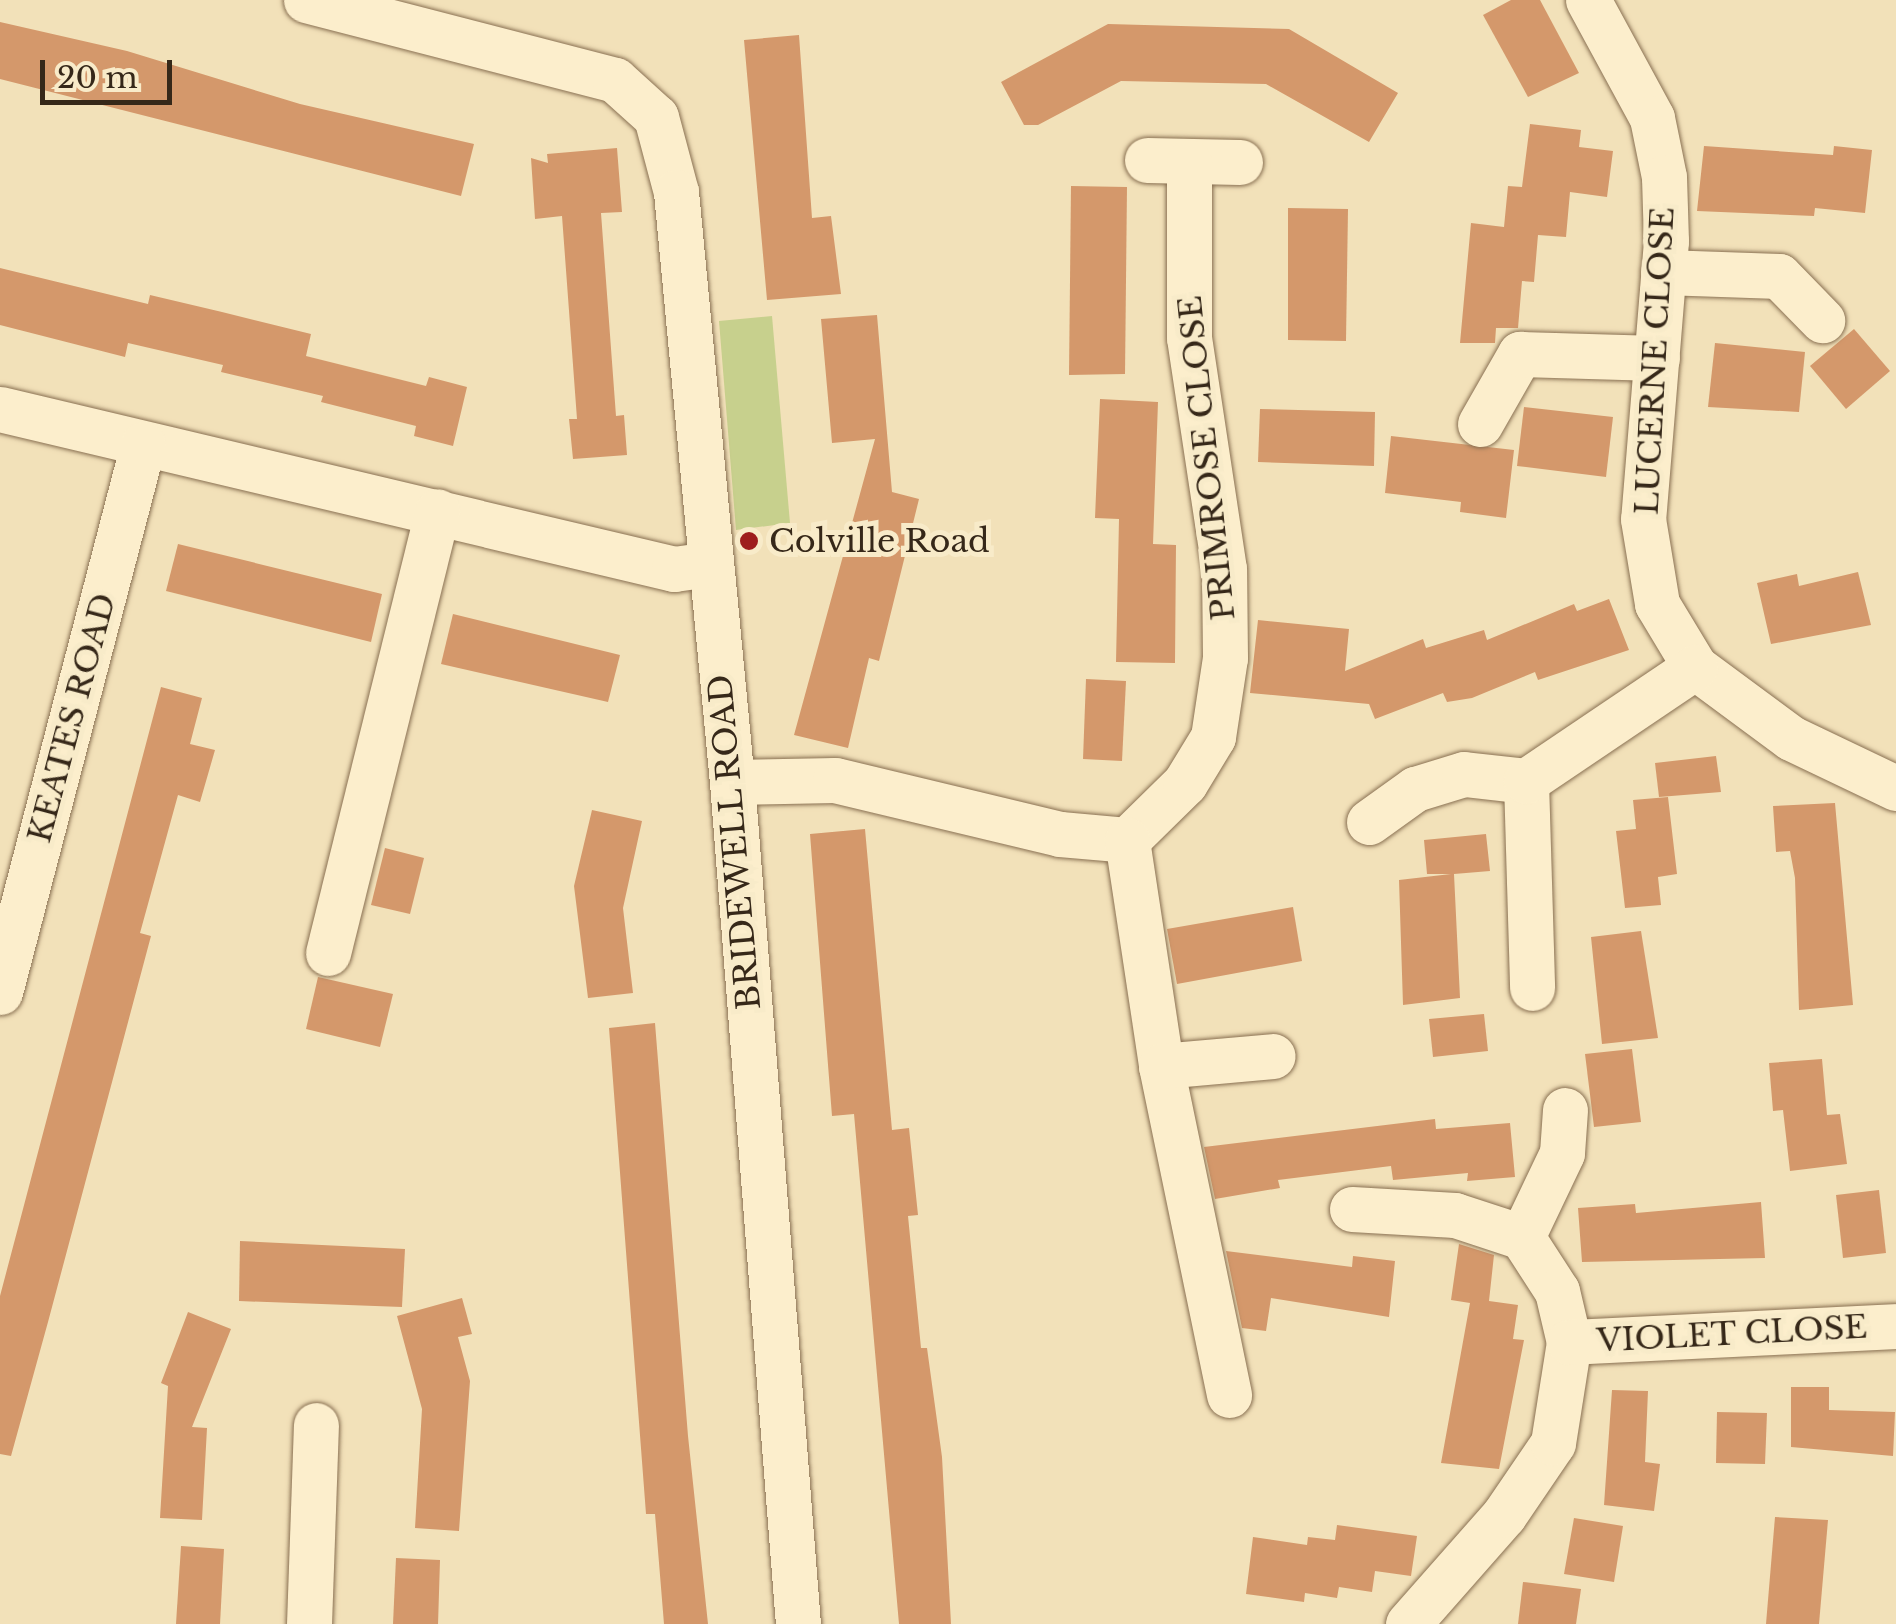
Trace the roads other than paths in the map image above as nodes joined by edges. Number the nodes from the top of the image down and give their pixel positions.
1 (306, 0) edge
2 (1588, 0) edge
3 (433, 17) edge
4 (1240, 162) dead end
5 (1663, 272) junction
6 (1822, 320) dead end
7 (1656, 358) junction
8 (0, 408) edge
9 (1480, 424) dead end
10 (143, 444) junction
11 (438, 511) junction
12 (710, 564) junction
13 (1695, 668) junction
14 (1526, 781) junction
15 (732, 782) junction
16 (1896, 788) edge
17 (1369, 822) dead end
18 (1127, 840) junction
19 (328, 952) dead end
20 (1532, 988) dead end
21 (0, 992) edge
22 (1274, 1056) dead end
23 (1161, 1066) junction
24 (1565, 1110) dead end
25 (1352, 1210) dead end
26 (1522, 1237) junction
27 (1896, 1326) edge
28 (1569, 1342) junction
29 (1229, 1395) dead end
30 (316, 1425) dead end
31 (309, 1624) edge
32 (798, 1624) edge
33 (1408, 1624) edge

1 - 3 street
2 - 5 street, LUCERNE CLOSE
3 - 12 street, BRIDEWELL ROAD
4 - 18 street, PRIMROSE CLOSE
5 - 6 street
5 - 7 street, LUCERNE CLOSE
7 - 9 street
7 - 13 street, LUCERNE CLOSE
8 - 10 street
10 - 11 street
10 - 21 street, KEATES ROAD
11 - 12 street
11 - 19 street
12 - 15 street, BRIDEWELL ROAD
13 - 14 street
13 - 16 street, LUCERNE CLOSE
14 - 17 street
14 - 20 street
15 - 18 street
15 - 32 street, BRIDEWELL ROAD
18 - 23 street
22 - 23 street
23 - 29 street
24 - 26 street
25 - 26 street
26 - 28 street, VIOLET CLOSE
27 - 28 street, VIOLET CLOSE
28 - 33 street, VIOLET CLOSE
30 - 31 street

